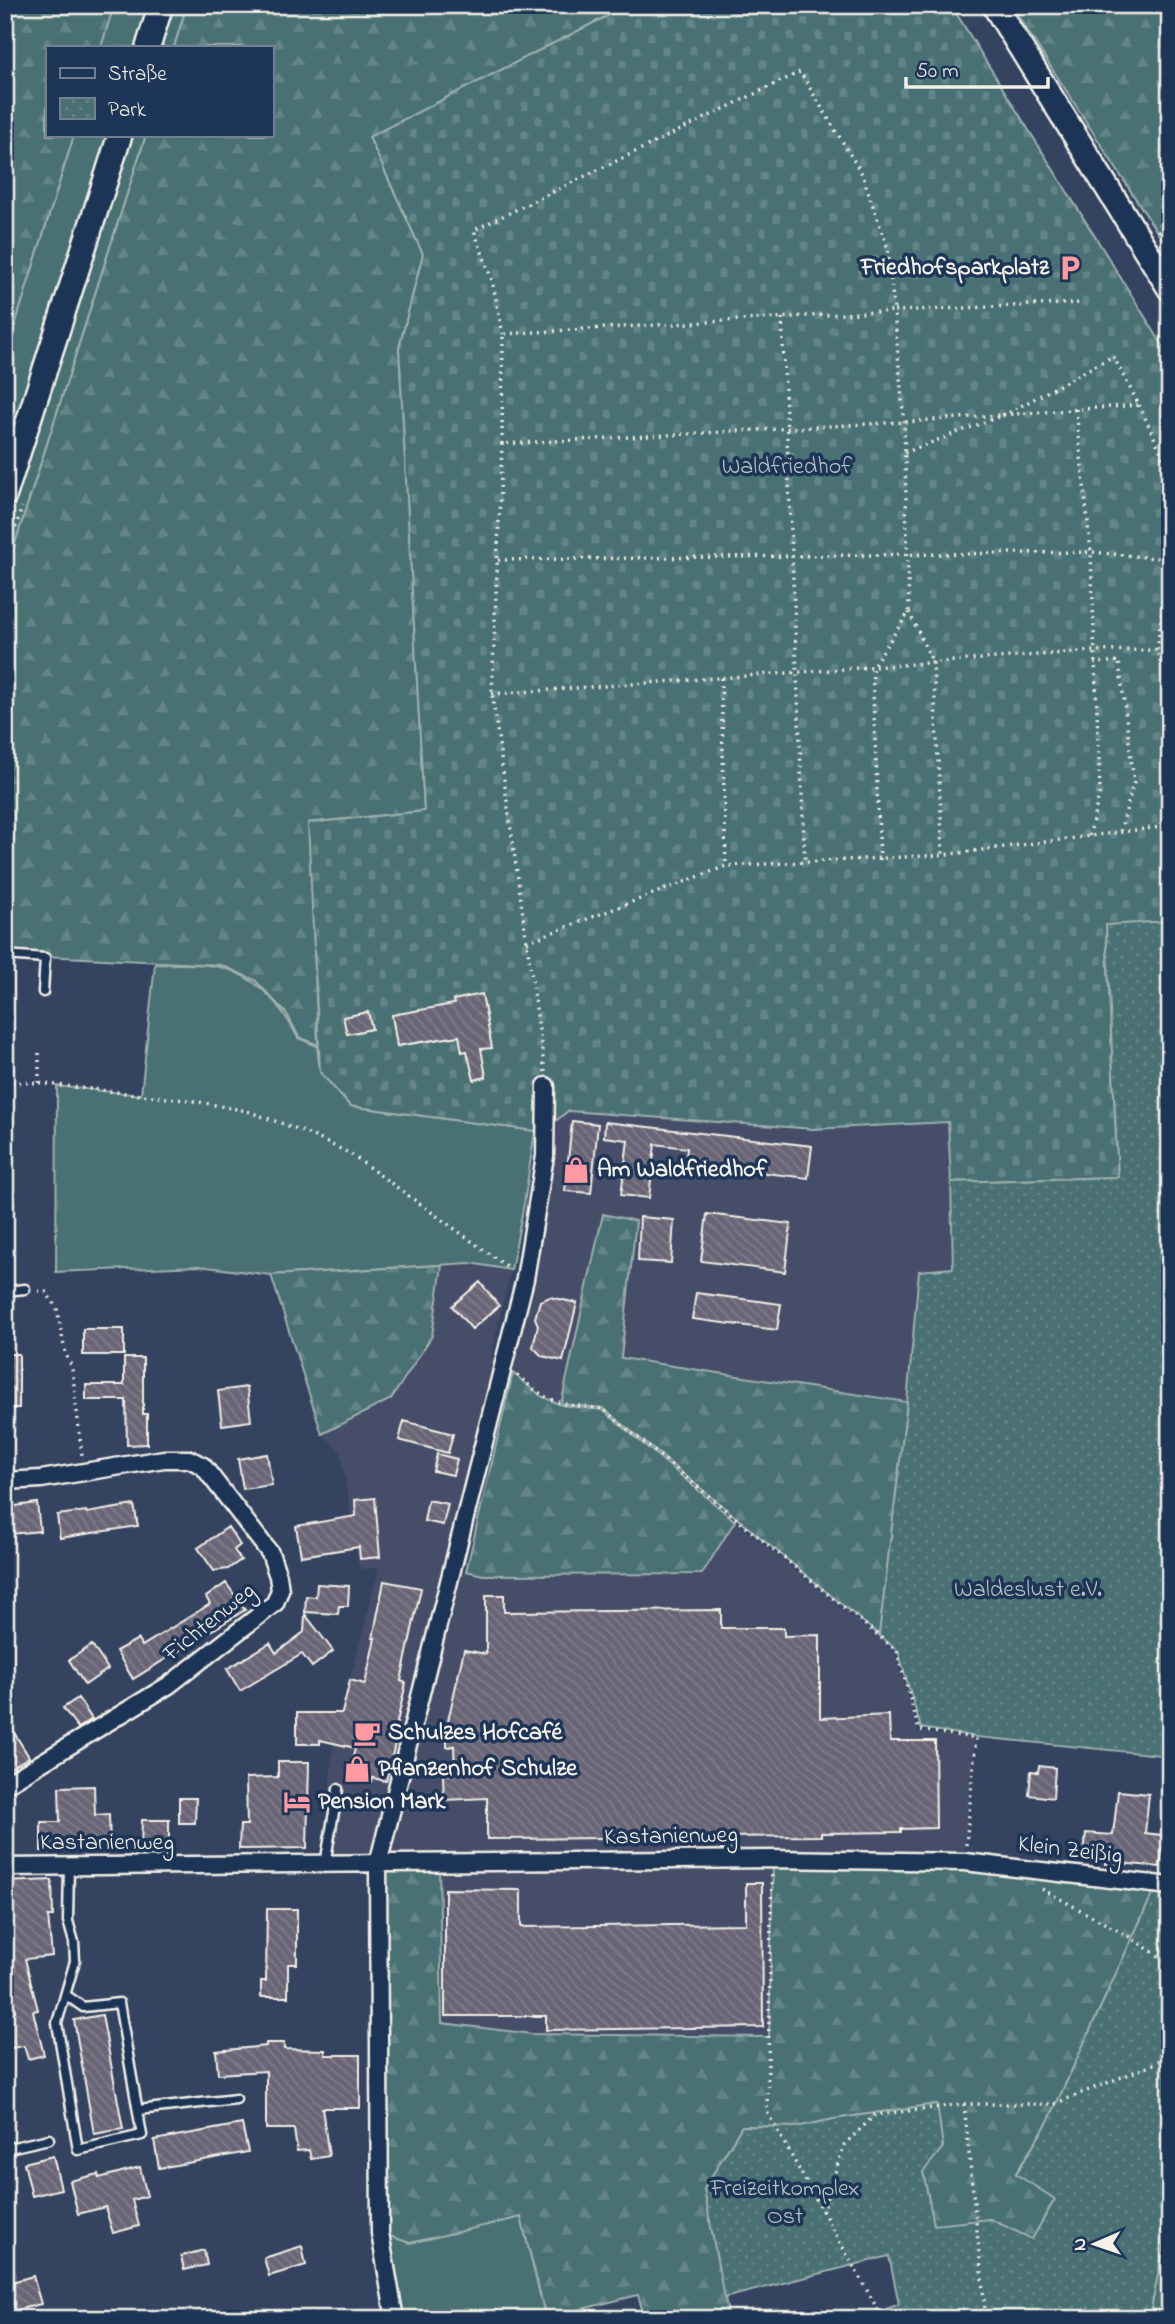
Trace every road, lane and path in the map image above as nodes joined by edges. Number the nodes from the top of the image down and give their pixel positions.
1 (161, 5) edge
2 (994, 5) edge
3 (148, 46) edge
4 (120, 136) edge
5 (1170, 198) edge
6 (1149, 258) junction
7 (1170, 289) edge
8 (1083, 303) dead end
9 (894, 311) junction
10 (782, 318) junction
11 (503, 334) junction
12 (1139, 405) junction
13 (1076, 409) junction
14 (1008, 413) junction
15 (904, 422) junction
16 (788, 429) junction
17 (502, 444) junction
18 (904, 453) junction
19 (1170, 486) edge
20 (5, 494) edge
21 (1170, 547) edge
22 (1091, 552) junction
23 (908, 555) junction
24 (792, 556) junction
25 (1167, 559) junction
26 (498, 560) junction
27 (909, 612) junction
28 (1157, 650) junction
29 (1093, 651) junction
30 (933, 663) junction
31 (1094, 663) junction
32 (872, 667) junction
33 (795, 673) junction
34 (721, 678) junction
35 (492, 694) junction
36 (1170, 711) edge
37 (1170, 810) edge
38 (1169, 826) edge
39 (1120, 832) junction
40 (1088, 837) junction
41 (943, 855) junction
42 (880, 860) junction
43 (805, 863) junction
44 (726, 866) junction
45 (527, 942) junction
46 (5, 955) edge
47 (43, 992) dead end
48 (39, 1048) dead end
49 (5, 1083) edge
50 (39, 1083) junction
51 (547, 1086) joint
52 (524, 1279) junction
53 (25, 1289) joint
54 (5, 1291) edge
55 (503, 1364) junction
56 (84, 1471) junction
57 (5, 1481) edge
58 (5, 1785) edge
59 (338, 1789) dead end
60 (772, 1859) junction
61 (965, 1862) junction
62 (325, 1864) junction
63 (378, 1864) junction
64 (69, 1866) junction
65 (5, 1867) edge
66 (1035, 1885) dead end
67 (1170, 1886) edge
68 (1170, 1963) edge
69 (66, 1995) junction
70 (1170, 2053) edge
71 (236, 2099) dead end
72 (964, 2104) junction
73 (138, 2110) junction
74 (49, 2138) dead end
75 (5, 2148) edge
76 (822, 2212) junction
77 (395, 2319) edge
78 (883, 2319) edge
79 (986, 2319) edge

1 - 3 street
2 - 6 street
4 - 20 street
5 - 6 path
6 - 7 street
8 - 9 path
9 - 10 path
9 - 11 path
9 - 15 path
10 - 11 path
10 - 16 path
11 - 17 path
12 - 13 path
12 - 14 path
12 - 19 path
13 - 14 path
13 - 22 path
14 - 15 path
14 - 18 path
15 - 16 path
15 - 18 path
16 - 17 path
16 - 24 path
17 - 26 path
18 - 23 path
21 - 25 path
22 - 23 path
22 - 25 path
22 - 29 path
23 - 24 path
23 - 27 path
24 - 26 path
24 - 33 path
25 - 28 path
26 - 35 path
27 - 30 path
27 - 32 path
28 - 29 path
28 - 36 path
29 - 30 path
29 - 31 path
30 - 32 path
30 - 41 path
31 - 39 path
31 - 40 path
32 - 33 path
32 - 42 path
33 - 34 path
33 - 43 path
34 - 35 path
34 - 44 path
35 - 45 path
37 - 38 path
38 - 39 path
39 - 40 path
40 - 41 path
41 - 42 path
42 - 43 path
43 - 44 path
44 - 45 path
45 - 51 path
46 - 47 lane
48 - 50 path
49 - 50 path
50 - 52 path
51 - 52 street
52 - 55 street
53 - 54 lane
53 - 56 path
55 - 61 path
55 - 63 street
56 - 57 street, Fichtenweg
56 - 58 street, Fichtenweg
59 - 62 lane
60 - 61 street, Kastanienweg
60 - 63 street, Kastanienweg
60 - 76 path
61 - 67 street, Klein Zeißig
62 - 63 street, Kastanienweg
62 - 64 street, Kastanienweg
63 - 77 street
64 - 65 street, Kastanienweg
64 - 69 lane
66 - 68 path
69 - 73 lane
69 - 73 lane
70 - 72 path
71 - 73 lane
72 - 76 path
72 - 79 path
74 - 75 lane
76 - 78 path

